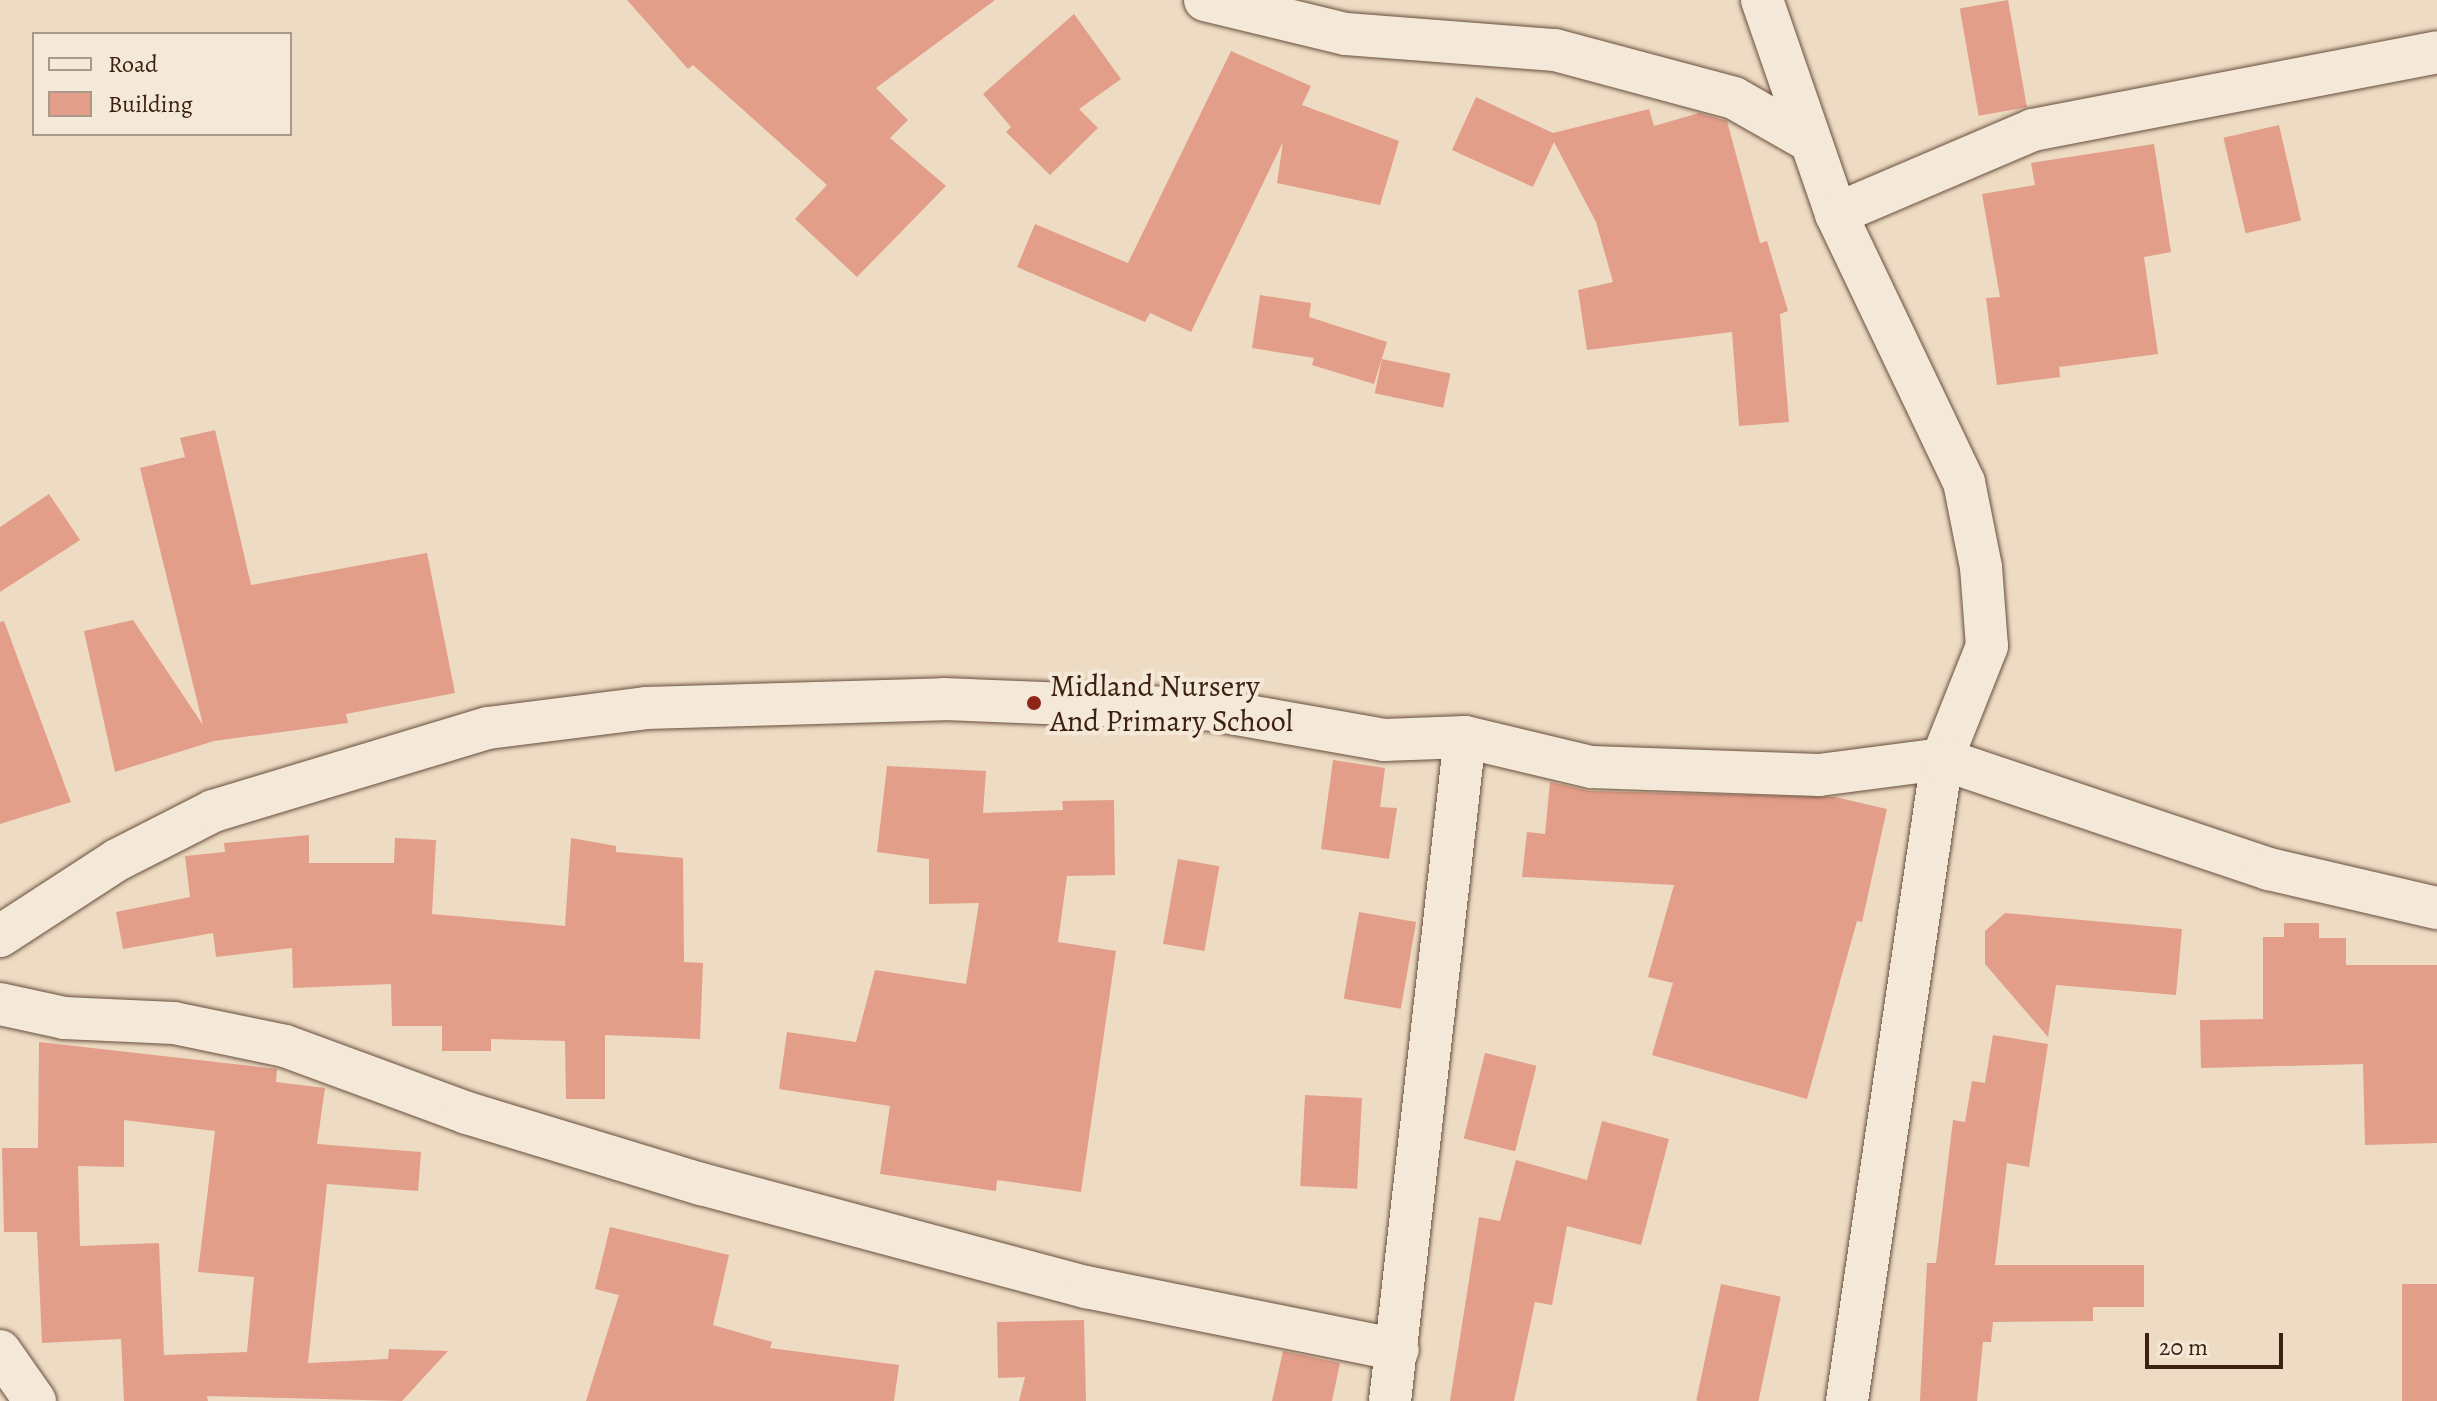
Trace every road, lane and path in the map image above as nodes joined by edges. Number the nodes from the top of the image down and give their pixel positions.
1 (1205, 0) edge
2 (1762, 0) edge
3 (2437, 52) edge
4 (1806, 139) junction
5 (1836, 214) junction
6 (1465, 737) junction
7 (1942, 759) junction
8 (2437, 908) edge
9 (0, 936) edge
10 (0, 1004) edge
11 (1398, 1350) junction
12 (0, 1351) edge
13 (35, 1401) edge
14 (1390, 1401) edge
15 (1847, 1401) edge

1 - 4 street
2 - 4 street
3 - 5 street
4 - 5 street
5 - 7 street
6 - 7 street
6 - 9 street
6 - 11 street
7 - 8 street
7 - 15 street
10 - 11 street
11 - 14 street
12 - 13 street

